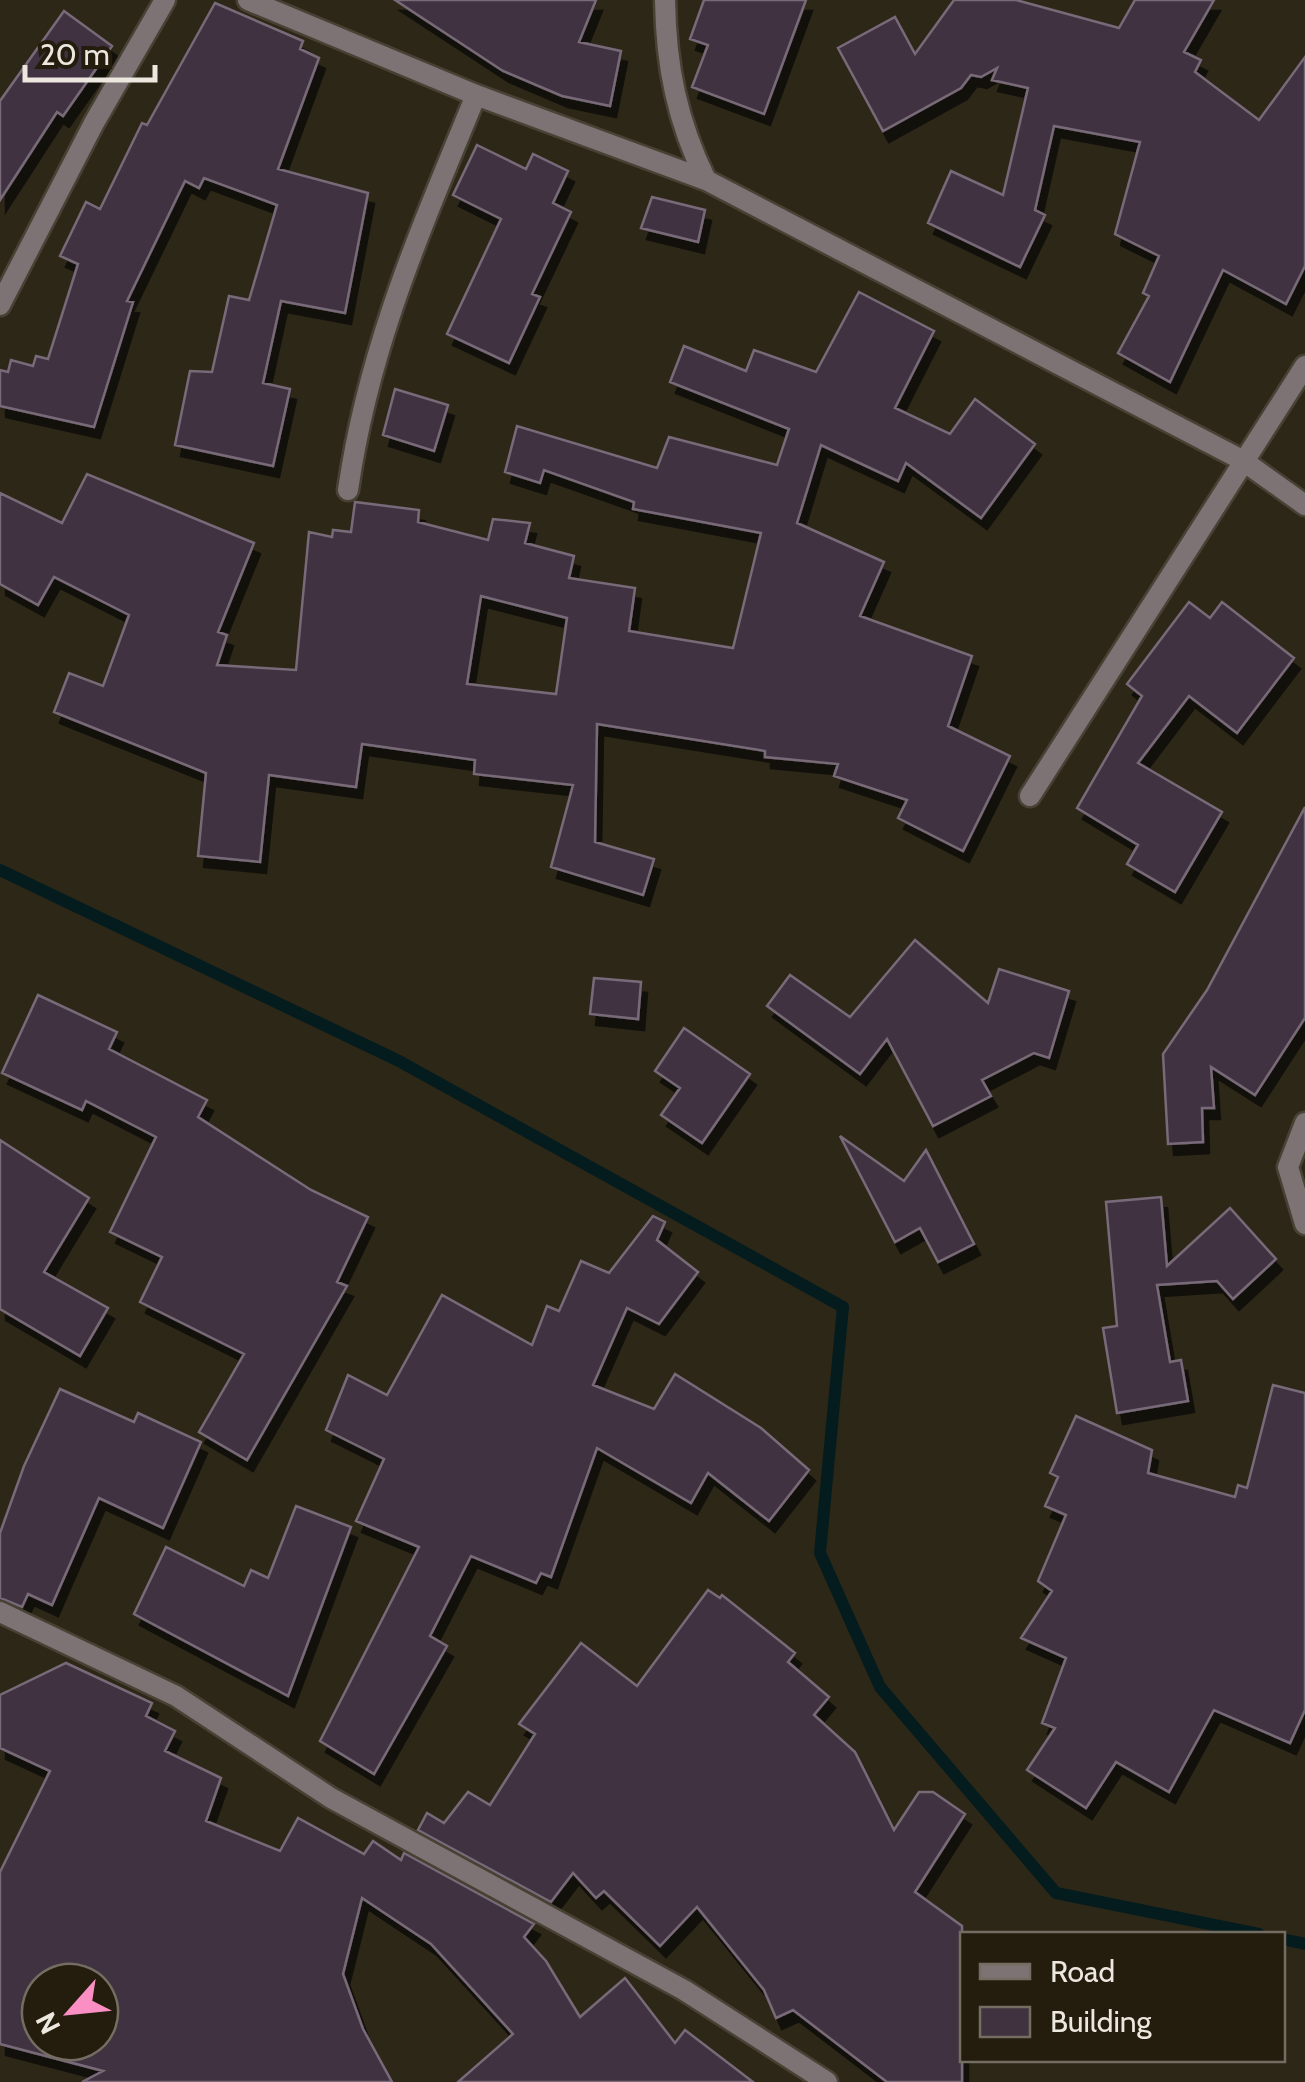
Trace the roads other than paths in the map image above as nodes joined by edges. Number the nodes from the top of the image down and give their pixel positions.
1 (165, 0) edge
2 (248, 0) edge
3 (665, 0) edge
4 (476, 95) junction
5 (706, 180) junction
6 (0, 305) edge
7 (1305, 366) edge
8 (1242, 460) junction
9 (348, 490) dead end
10 (1305, 505) edge
11 (1030, 796) dead end
12 (1305, 1123) edge
13 (1305, 1224) edge
14 (0, 1612) edge
15 (828, 2082) edge

1 - 6 street
2 - 4 street
3 - 5 street
4 - 5 street
4 - 9 street
5 - 8 street
7 - 8 street
8 - 10 street
8 - 11 street
12 - 13 street
14 - 15 street

